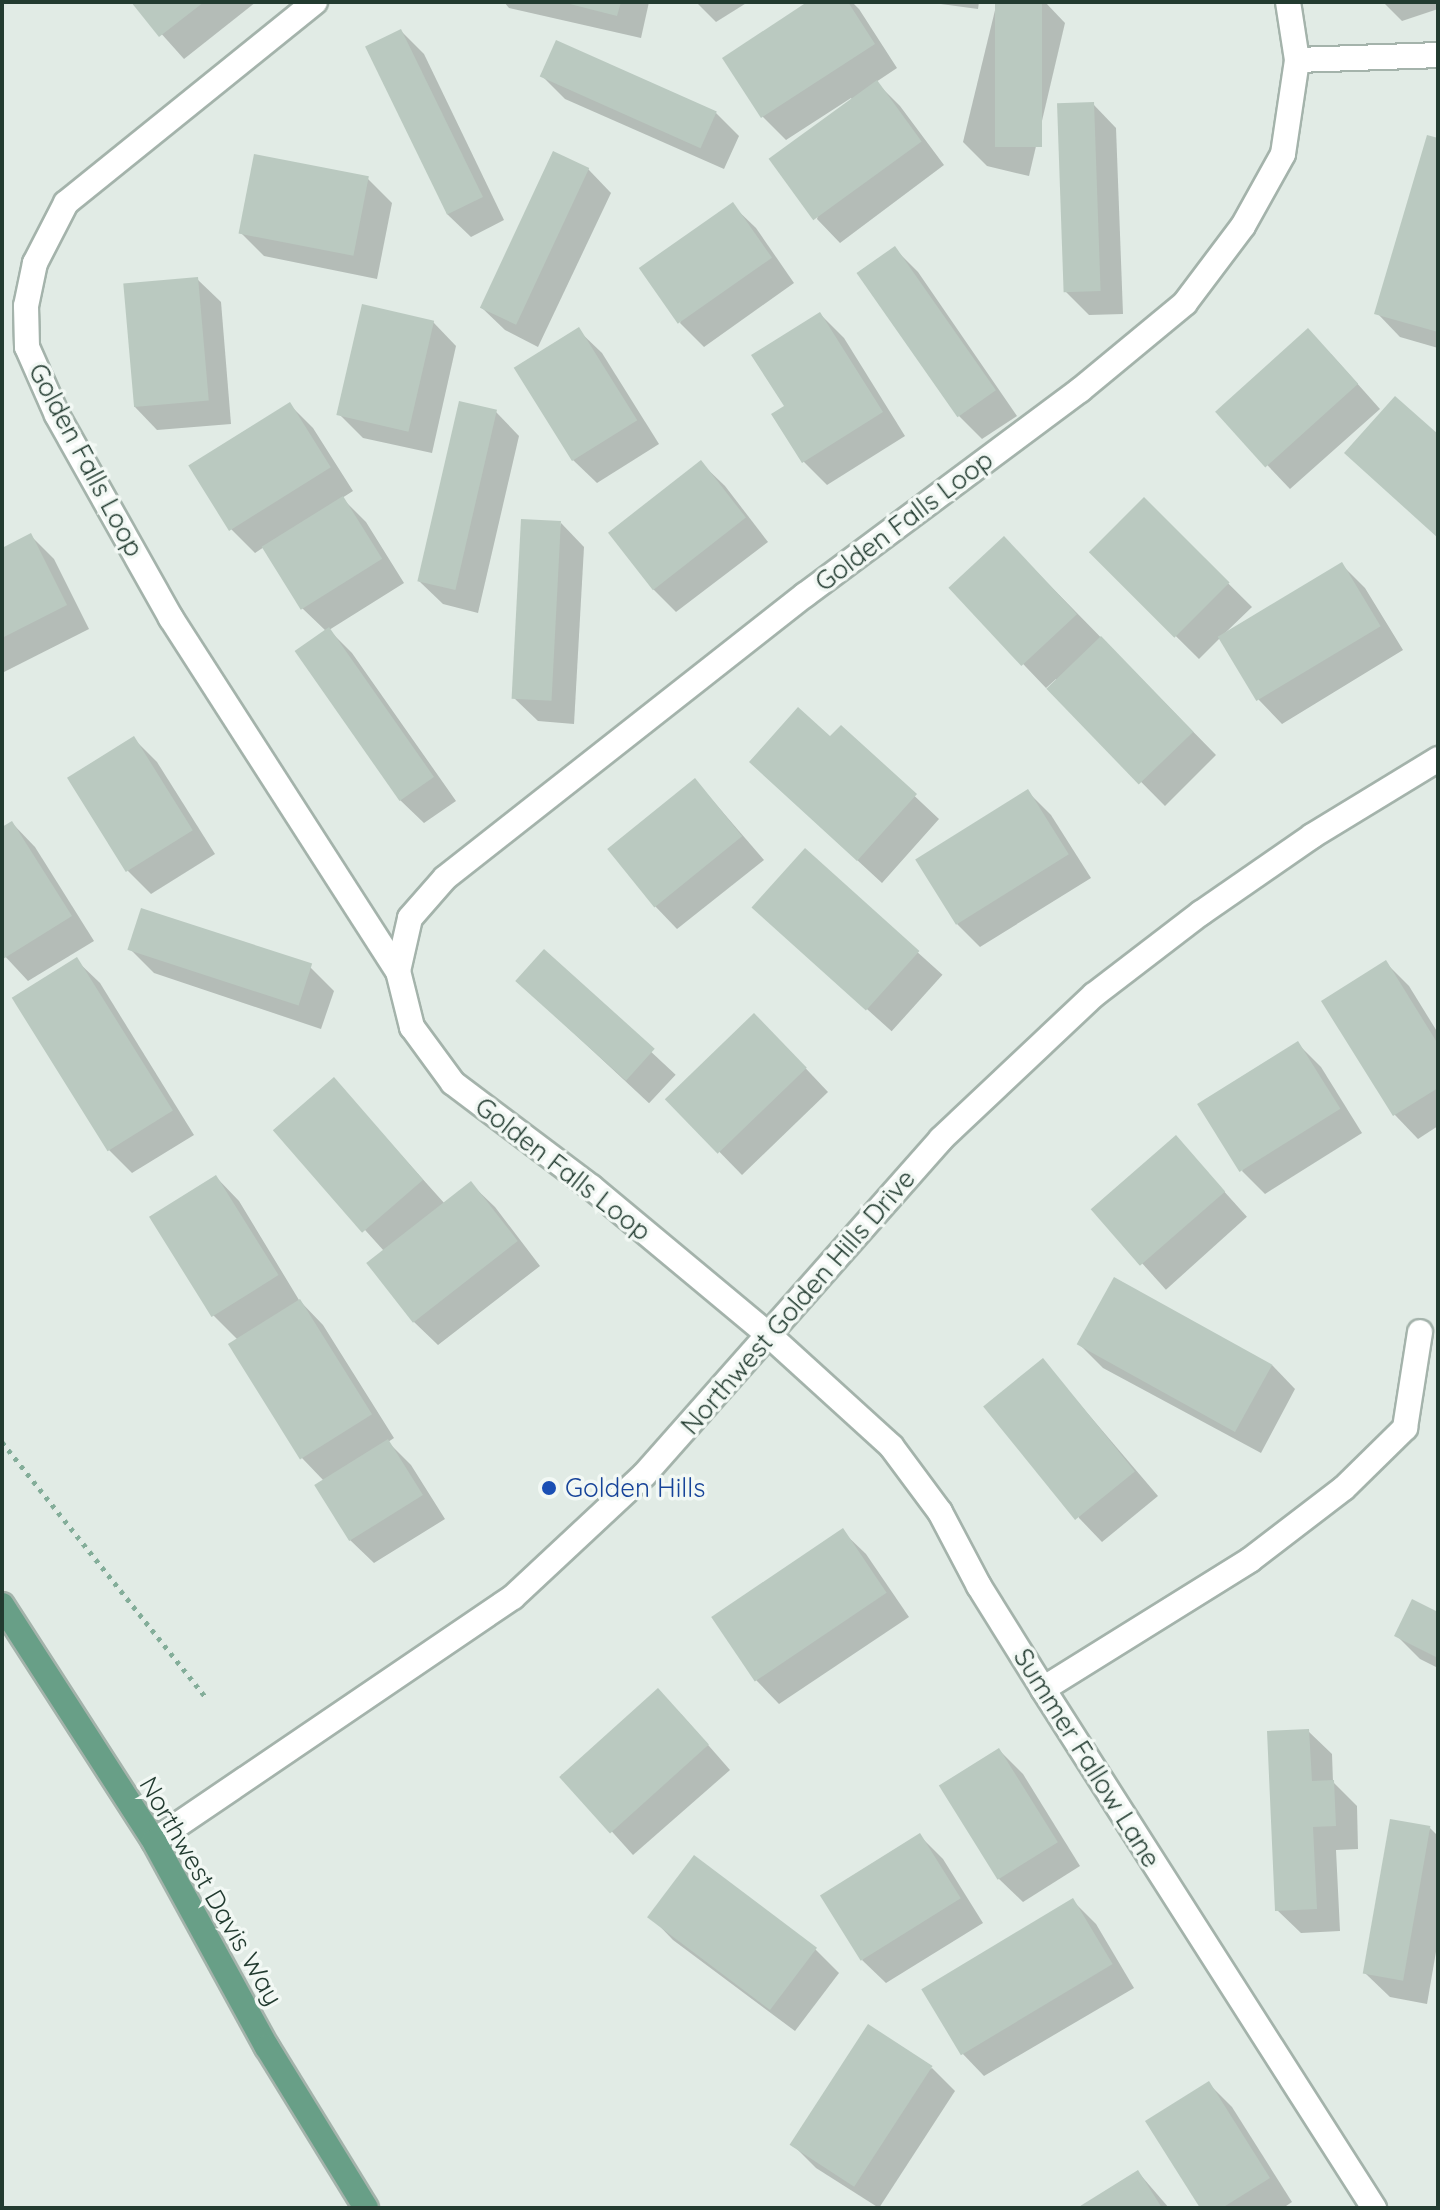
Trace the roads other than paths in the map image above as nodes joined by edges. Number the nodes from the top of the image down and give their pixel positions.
1 (315, 2) edge
2 (1288, 2) edge
3 (1438, 55) edge
4 (1297, 60) junction
5 (1438, 759) edge
6 (398, 971) junction
7 (1420, 1332) dead end
8 (770, 1336) junction
9 (2, 1605) edge
10 (1043, 1689) junction
11 (154, 1841) junction
12 (366, 2208) edge
13 (1374, 2208) edge

1 - 6 street, Golden Falls Loop
2 - 4 street, Golden Falls Loop
3 - 4 street
4 - 6 street, Golden Falls Loop
5 - 8 street, Northwest Golden Hills Drive
6 - 8 street, Golden Falls Loop
7 - 10 street
8 - 10 street, Summer Fallow Lane
8 - 11 street, Northwest Golden Hills Drive
9 - 11 main road, Northwest Davis Way
10 - 13 street, Summer Fallow Lane
11 - 12 main road, Northwest Davis Way

